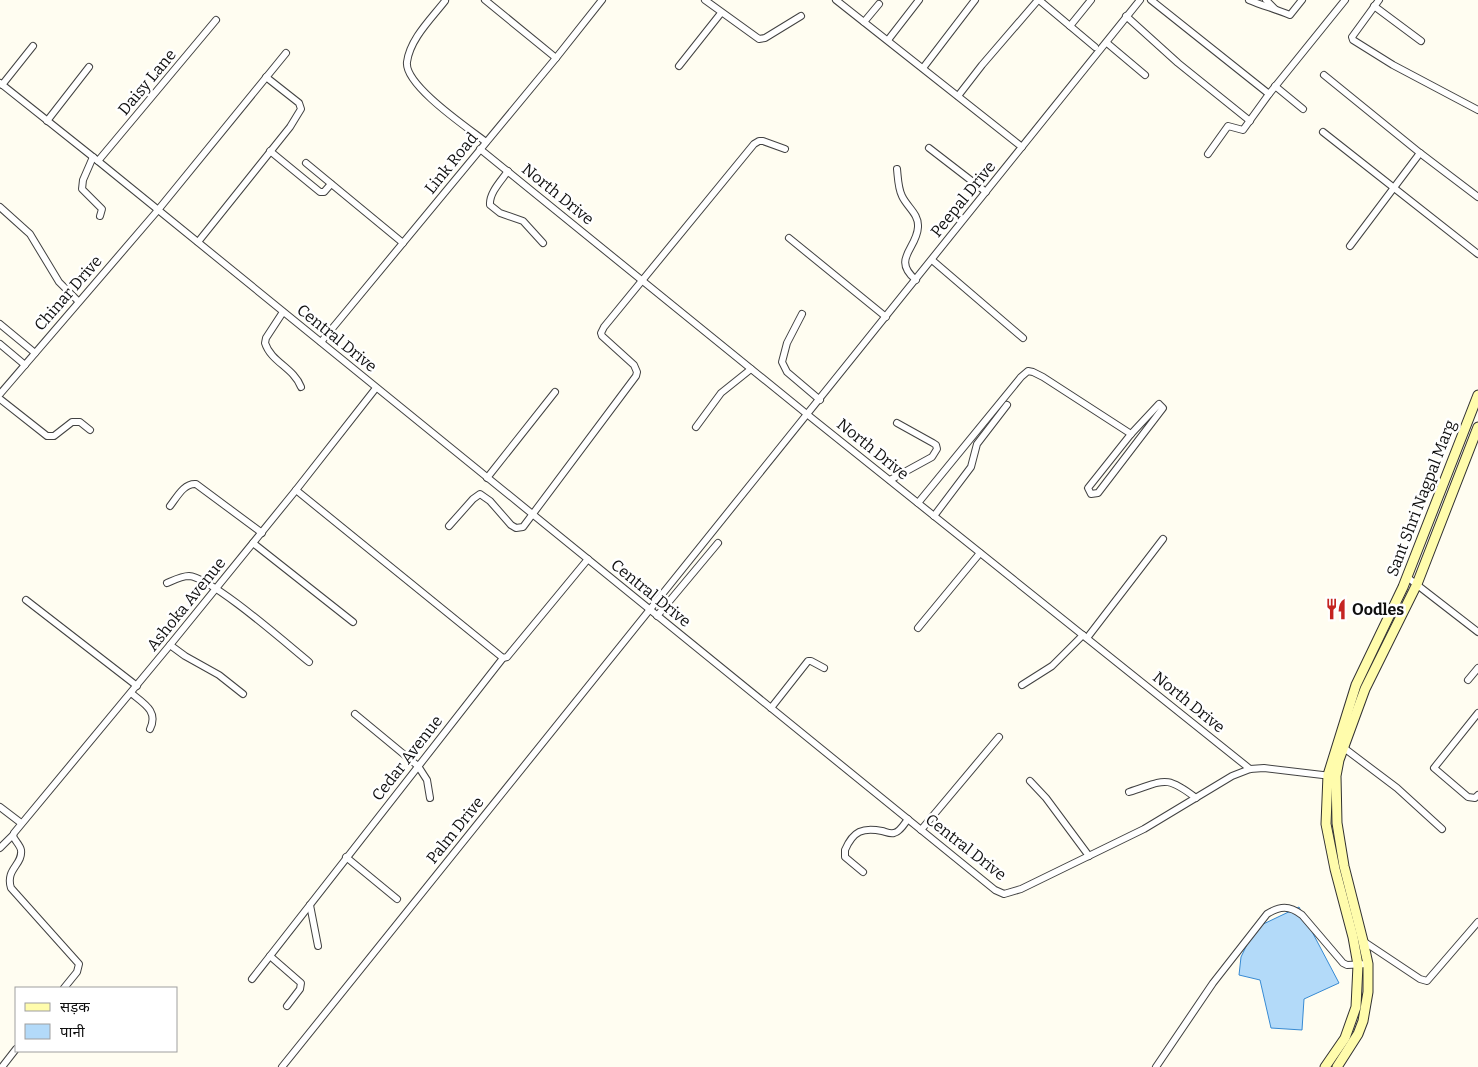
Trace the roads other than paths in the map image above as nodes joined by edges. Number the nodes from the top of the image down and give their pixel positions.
1 (484, 0) edge
2 (602, 0) edge
3 (705, 0) edge
4 (836, 0) edge
5 (920, 0) edge
6 (975, 0) edge
7 (1038, 0) edge
8 (1091, 0) edge
9 (1140, 0) edge
10 (1152, 0) edge
11 (1249, 0) edge
12 (1266, 0) edge
13 (1302, 0) edge
14 (1345, 0) edge
15 (1379, 0) edge
16 (445, 1) edge
17 (879, 4) dead end
18 (1374, 6) junction
19 (1275, 8) junction
20 (721, 13) junction
21 (801, 16) dead end
22 (1126, 16) junction
23 (216, 20) dead end
24 (864, 22) junction
25 (1070, 26) junction
26 (888, 40) junction
27 (1421, 41) dead end
28 (1107, 43) junction
29 (33, 46) dead end
30 (1095, 47) dead end
31 (286, 53) dead end
32 (556, 58) junction
33 (679, 66) dead end
34 (89, 67) dead end
35 (922, 68) junction
36 (1145, 75) dead end
37 (1324, 75) dead end
38 (266, 77) junction
39 (1, 84) edge
40 (1275, 86) junction
41 (1269, 94) junction
42 (958, 96) junction
43 (1303, 108) dead end
44 (1478, 110) edge
45 (46, 121) junction
46 (1250, 121) junction
47 (1324, 132) dead end
48 (486, 142) junction
49 (1022, 147) junction
50 (929, 148) dead end
51 (480, 149) junction
52 (785, 149) dead end
53 (270, 151) junction
54 (1420, 153) junction
55 (1208, 154) dead end
56 (96, 159) junction
57 (306, 163) dead end
58 (897, 169) dead end
59 (508, 171) junction
60 (331, 184) junction
61 (1394, 188) junction
62 (986, 192) junction
63 (1478, 197) edge
64 (0, 208) edge
65 (158, 210) junction
66 (100, 216) dead end
67 (788, 238) dead end
68 (198, 242) junction
69 (403, 243) junction
70 (542, 243) dead end
71 (1350, 246) dead end
72 (1478, 254) edge
73 (932, 260) junction
74 (916, 280) junction
75 (643, 281) junction
76 (78, 301) junction
77 (283, 312) junction
78 (802, 314) dead end
79 (886, 317) junction
80 (0, 324) edge
81 (1023, 338) dead end
82 (321, 342) junction
83 (0, 344) edge
84 (35, 353) junction
85 (25, 365) junction
86 (751, 369) junction
87 (301, 387) dead end
88 (376, 388) junction
89 (555, 392) dead end
90 (0, 394) edge
91 (1478, 395) edge
92 (0, 399) edge
93 (820, 400) junction
94 (1007, 405) dead end
95 (808, 415) junction
96 (897, 423) dead end
97 (696, 427) dead end
98 (1478, 427) edge
99 (90, 430) dead end
100 (1131, 434) junction
101 (487, 478) junction
102 (890, 480) junction
103 (296, 490) junction
104 (918, 503) junction
105 (170, 506) dead end
106 (533, 515) junction
107 (934, 516) junction
108 (449, 526) dead end
109 (262, 533) junction
110 (1163, 539) dead end
111 (253, 543) junction
112 (718, 543) dead end
113 (980, 553) junction
114 (588, 559) junction
115 (1407, 577) junction
116 (167, 583) dead end
117 (1417, 584) junction
118 (216, 589) junction
119 (26, 600) dead end
120 (649, 610) junction
121 (657, 616) junction
122 (353, 622) dead end
123 (918, 628) dead end
124 (1478, 632) edge
125 (1085, 636) junction
126 (170, 646) junction
127 (503, 658) junction
128 (309, 662) dead end
129 (824, 668) dead end
130 (1478, 668) edge
131 (1468, 680) dead end
132 (1022, 685) dead end
133 (137, 686) junction
134 (131, 693) junction
135 (243, 694) dead end
136 (770, 708) junction
137 (1478, 713) edge
138 (354, 714) dead end
139 (150, 728) dead end
140 (999, 738) dead end
141 (1344, 748) junction
142 (418, 766) junction
143 (1250, 769) junction
144 (1332, 776) junction
145 (1030, 781) dead end
146 (1128, 792) dead end
147 (1478, 795) edge
148 (430, 798) dead end
149 (1196, 798) junction
150 (0, 807) edge
151 (908, 819) junction
152 (20, 823) junction
153 (1442, 829) dead end
154 (921, 830) junction
155 (13, 834) junction
156 (0, 848) edge
157 (1089, 856) junction
158 (346, 857) junction
159 (863, 872) dead end
160 (398, 899) dead end
161 (310, 905) junction
162 (1478, 922) edge
163 (1364, 941) junction
164 (318, 946) dead end
165 (270, 956) junction
166 (1368, 964) junction
167 (1358, 965) junction
168 (252, 979) dead end
169 (65, 987) edge
170 (287, 1006) dead end
171 (15, 1050) edge
172 (2, 1067) edge
173 (282, 1067) edge
174 (1156, 1067) edge
175 (1325, 1067) edge
176 (1337, 1067) edge

1 - 32 street
2 - 32 street, Link Road
3 - 20 street
4 - 24 street
5 - 26 street
6 - 35 street
7 - 25 street
7 - 42 street
8 - 25 street
9 - 22 street, Peepal Drive
10 - 41 street
11 - 19 street
12 - 19 street
13 - 19 street
14 - 40 street
15 - 18 street
16 - 48 street
17 - 24 street
18 - 27 street
18 - 44 street
20 - 21 street
20 - 33 street
22 - 28 street, Peepal Drive
22 - 46 street
23 - 56 street, Daisy Lane
24 - 26 street
25 - 30 street
26 - 35 street
28 - 36 street
28 - 49 street, Peepal Drive
29 - 39 street
31 - 38 street, Chinar Drive
32 - 48 street, Link Road
34 - 45 street
35 - 42 street
37 - 54 street
38 - 53 street
38 - 65 street, Chinar Drive
39 - 45 street, Central Drive
40 - 41 street
40 - 43 street
41 - 46 street
42 - 49 street
45 - 56 street, Central Drive
46 - 55 street
47 - 61 street
48 - 51 street, Link Road
49 - 62 street, Peepal Drive
50 - 62 street
51 - 59 street, North Drive
51 - 69 street, Link Road
52 - 75 street
53 - 60 street
53 - 68 street
54 - 61 street
54 - 63 street
56 - 65 street, Central Drive
56 - 66 street, Daisy Lane
57 - 60 street
58 - 74 street
59 - 70 street
59 - 75 street, North Drive
60 - 69 street
61 - 71 street
61 - 72 street
62 - 73 street, Peepal Drive
64 - 76 street
65 - 68 street, Central Drive
65 - 76 street, Chinar Drive
67 - 79 street
68 - 77 street, Central Drive
69 - 82 street, Link Road
73 - 74 street, Peepal Drive
73 - 81 street
74 - 79 street, Peepal Drive
75 - 86 street, North Drive
75 - 106 street
76 - 84 street, Chinar Drive
77 - 82 street, Central Drive
77 - 87 street
78 - 93 street
79 - 93 street, Peepal Drive
80 - 84 street
82 - 88 street, Central Drive
83 - 85 street
84 - 85 street, Chinar Drive
85 - 90 street, Chinar Drive
86 - 95 street, North Drive
86 - 97 street
88 - 101 street, Central Drive
88 - 103 street, Ashoka Avenue
89 - 101 street
91 - 115 main road, Sant Shri Nagpal Marg
92 - 99 street
93 - 95 street, Peepal Drive
94 - 107 street
95 - 102 street, North Drive
95 - 120 street, Palm Drive
96 - 102 street
98 - 117 main road, Sant Shri Nagpal Marg
100 - 100 street
100 - 104 street
101 - 106 street, Central Drive
102 - 104 street, North Drive
103 - 109 street, Ashoka Avenue
103 - 127 street
104 - 107 street, North Drive
105 - 109 street
106 - 108 street
106 - 114 street, Central Drive
107 - 113 street, North Drive
109 - 111 street, Ashoka Avenue
110 - 125 street
111 - 118 street, Ashoka Avenue
111 - 122 street
112 - 121 street
113 - 123 street
113 - 125 street, North Drive
114 - 120 street, Central Drive
114 - 127 street, Cedar Avenue
115 - 117 street
115 - 144 main road, Sant Shri Nagpal Marg
116 - 118 street
117 - 124 street
117 - 141 main road, Sant Shri Nagpal Marg
118 - 126 street, Ashoka Avenue
118 - 128 street
119 - 133 street
120 - 121 street, Central Drive
120 - 173 street, Palm Drive
121 - 136 street, Central Drive
125 - 132 street
125 - 143 street, North Drive
126 - 133 street, Ashoka Avenue
126 - 135 street
127 - 142 street, Cedar Avenue
129 - 136 street
130 - 131 street
133 - 134 street, Ashoka Avenue
134 - 139 street
134 - 152 street, Ashoka Avenue
136 - 151 street, Central Drive
137 - 147 street
138 - 142 street
140 - 154 street
141 - 144 main road, Sant Shri Nagpal Marg
141 - 153 street
142 - 148 street
142 - 158 street, Cedar Avenue
143 - 144 street, Central Drive
143 - 149 street, Central Drive
144 - 163 main road, Sant Shri Nagpal Marg
144 - 167 main road, Sant Shri Nagpal Marg
145 - 157 street
146 - 149 street
149 - 157 street, Central Drive
150 - 152 street
151 - 154 street, Central Drive
151 - 159 street
152 - 155 street, Ashoka Avenue
154 - 157 street, Central Drive
155 - 156 street, Ashoka Avenue
155 - 169 street
158 - 160 street
158 - 161 street, Cedar Avenue
161 - 164 street
161 - 165 street, Cedar Avenue
162 - 163 street
163 - 166 main road, Sant Shri Nagpal Marg
165 - 168 street, Cedar Avenue
165 - 170 street
166 - 167 street
166 - 176 main road, Sant Shri Nagpal Marg
167 - 174 street
167 - 175 main road, Sant Shri Nagpal Marg
171 - 172 street

